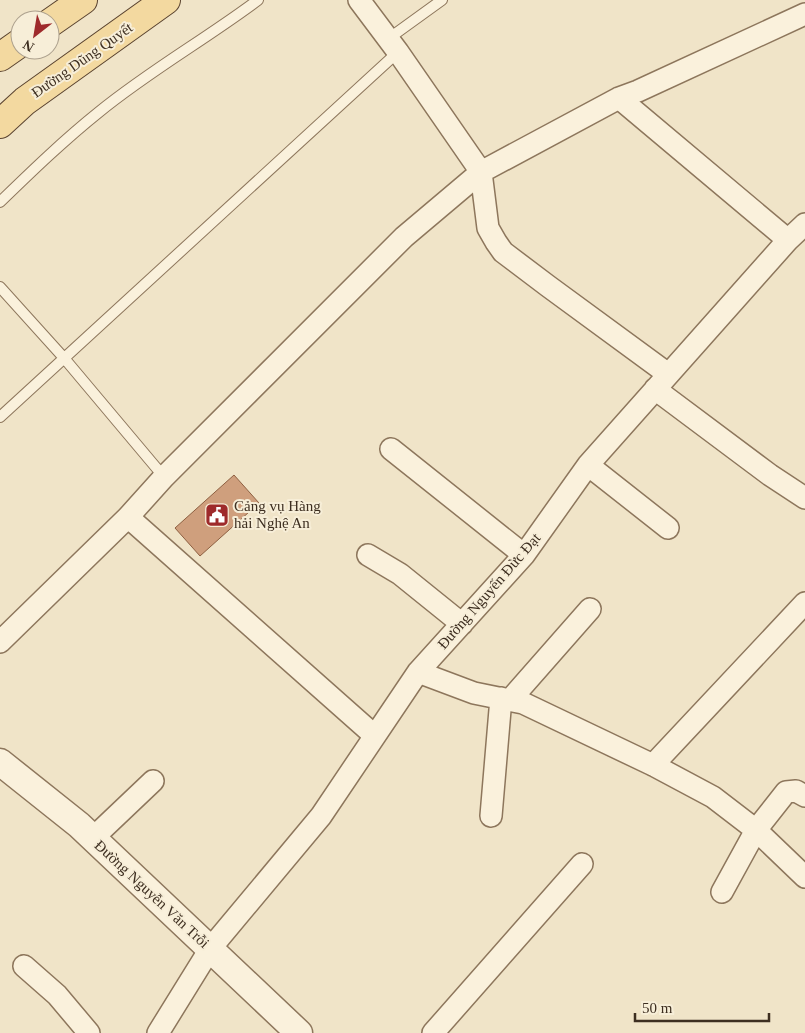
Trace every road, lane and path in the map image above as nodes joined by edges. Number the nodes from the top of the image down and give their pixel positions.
1 (83, 0) edge
2 (166, 0) edge
3 (258, 0) edge
4 (359, 0) edge
5 (442, 0) edge
6 (805, 14) edge
7 (60, 15) edge
8 (393, 46) junction
9 (619, 98) junction
10 (0, 124) edge
11 (481, 172) junction
12 (0, 202) edge
13 (805, 224) edge
14 (788, 240) junction
15 (0, 288) edge
16 (64, 358) junction
17 (662, 381) junction
18 (0, 417) edge
19 (391, 449) dead end
20 (588, 465) junction
21 (164, 477) junction
22 (805, 498) edge
23 (128, 516) junction
24 (668, 528) dead end
25 (368, 555) dead end
26 (524, 555) junction
27 (805, 603) edge
28 (590, 609) dead end
29 (462, 624) junction
30 (0, 642) edge
31 (418, 672) junction
32 (506, 699) junction
33 (374, 736) junction
34 (0, 762) edge
35 (654, 765) junction
36 (153, 782) dead end
37 (805, 796) edge
38 (491, 816) dead end
39 (756, 830) junction
40 (93, 838) junction
41 (582, 864) dead end
42 (805, 877) edge
43 (722, 892) dead end
44 (210, 949) junction
45 (24, 966) dead end
46 (89, 1033) edge
47 (158, 1033) edge
48 (299, 1033) edge
49 (433, 1033) edge

1 - 7 main road
2 - 10 main road, Đường Dũng Quyết
3 - 12 lane
4 - 8 street
5 - 8 lane
6 - 9 street
8 - 11 street
8 - 16 lane
9 - 11 street
9 - 14 street
11 - 17 street
11 - 21 street
13 - 14 street, Đường Nguyến Đừc Đạt
14 - 17 street, Đường Nguyến Đừc Đạt
15 - 16 lane
16 - 18 lane
16 - 21 lane
17 - 20 street, Đường Nguyến Đừc Đạt
17 - 22 street
19 - 26 street
20 - 24 street
20 - 26 street, Đường Nguyến Đừc Đạt
21 - 23 street
23 - 30 street
23 - 33 street
25 - 29 street
26 - 29 street, Đường Nguyến Đừc Đạt
27 - 35 street
28 - 32 street
29 - 31 street, Đường Nguyến Đừc Đạt
31 - 32 street
31 - 33 street, Đường Nguyến Đừc Đạt
32 - 35 street
32 - 38 street
33 - 44 street, Đường Nguyến Đừc Đạt
34 - 40 street, Đường Nguyễn Văn Trỗi
35 - 39 street
36 - 40 street
37 - 39 street
39 - 42 street
39 - 43 street
40 - 44 street, Đường Nguyễn Văn Trỗi
41 - 49 street
44 - 47 street, Đường Nguyến Đừc Đạt
44 - 48 street, Đường Nguyễn Văn Trỗi
45 - 46 street

